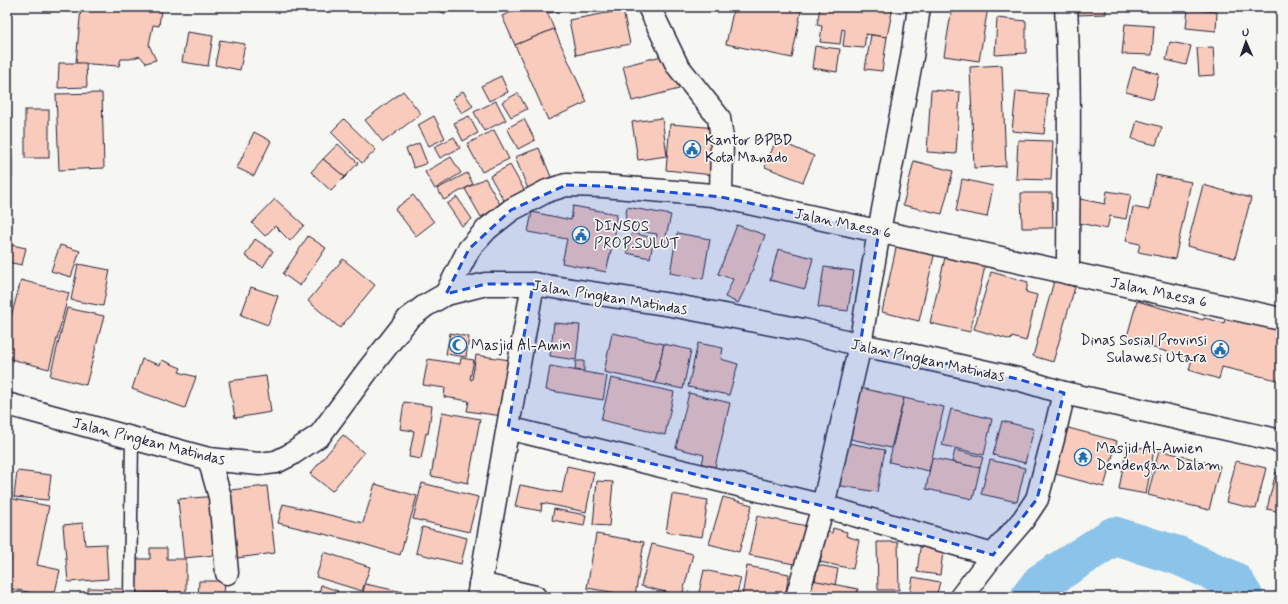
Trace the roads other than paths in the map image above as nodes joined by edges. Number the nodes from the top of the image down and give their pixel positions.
1 (649, 7) edge
2 (919, 7) edge
3 (1066, 7) edge
4 (721, 197) junction
5 (879, 231) junction
6 (1068, 273) junction
7 (533, 284) junction
8 (446, 294) junction
9 (1281, 319) edge
10 (860, 345) junction
11 (1064, 393) junction
12 (7, 404) edge
13 (508, 428) junction
14 (132, 438) junction
15 (1281, 441) edge
16 (209, 459) junction
17 (823, 506) junction
18 (993, 555) junction
19 (227, 573) dead end
20 (479, 591) edge
21 (130, 597) edge
22 (534, 597) edge
23 (797, 597) edge
24 (961, 597) edge

1 - 4 street
2 - 5 street
3 - 6 street
4 - 5 street, Jalan Maesa 6
4 - 8 street, Jalan Maesa 6
5 - 6 street, Jalan Maesa 6
5 - 10 street
6 - 9 street, Jalan Maesa 6
7 - 8 street, Jalan Pingkan Matindas
7 - 10 street, Jalan Pingkan Matindas
7 - 13 street
8 - 16 street, Jalan Pingkan Matindas
10 - 11 street, Jalan Pingkan Matindas
10 - 17 street
11 - 15 street, Jalan Pingkan Matindas
11 - 18 street
12 - 14 street, Jalan Pingkan Matindas
13 - 17 street
13 - 20 street
14 - 16 street, Jalan Pingkan Matindas
14 - 21 lane
16 - 19 street
17 - 18 street
17 - 23 street
18 - 24 street
20 - 22 street

